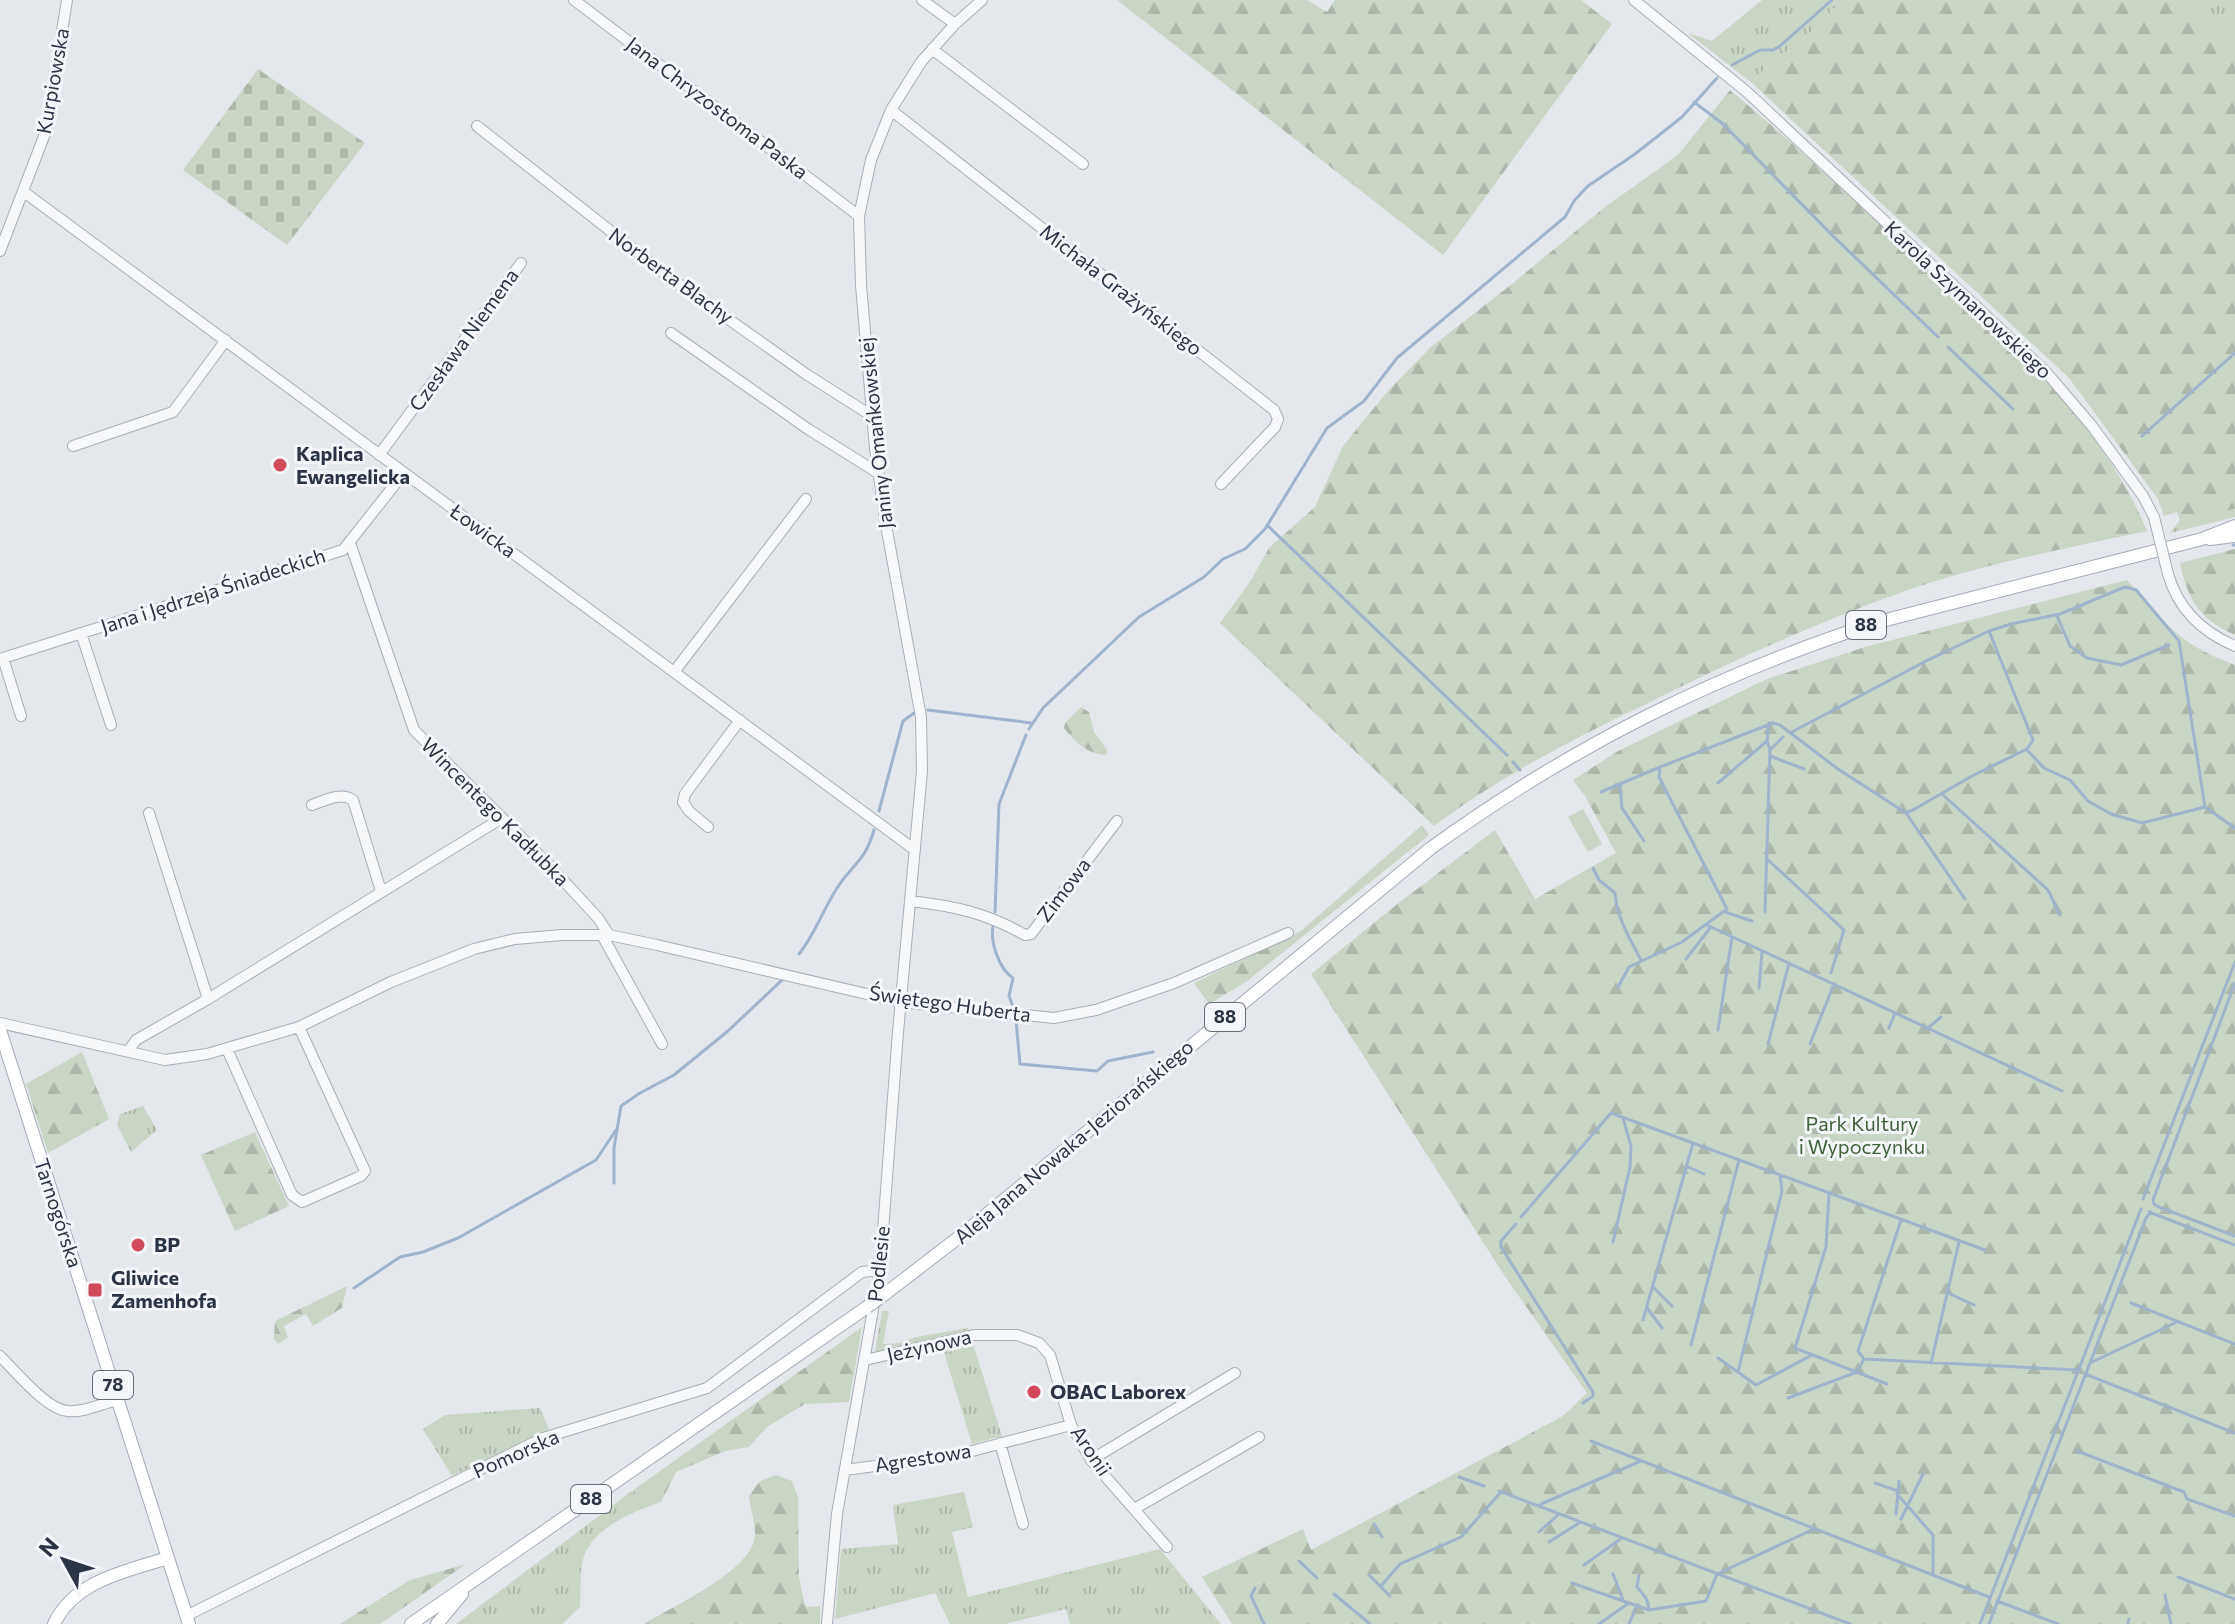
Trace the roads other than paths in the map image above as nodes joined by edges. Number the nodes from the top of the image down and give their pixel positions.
1 (67, 0) edge
2 (574, 0) edge
3 (922, 0) edge
4 (982, 0) edge
5 (1634, 0) edge
6 (955, 24) junction
7 (932, 49) junction
8 (891, 110) junction
9 (477, 126) dead end
10 (1083, 164) dead end
11 (24, 192) junction
12 (859, 216) junction
13 (0, 251) edge
14 (521, 263) dead end
15 (671, 333) dead end
16 (226, 340) junction
17 (872, 416) junction
18 (73, 446) dead end
19 (379, 455) junction
20 (404, 473) junction
21 (878, 473) junction
22 (1221, 484) dead end
23 (806, 499) dead end
24 (2235, 526) edge
25 (2235, 536) edge
26 (2202, 539) junction
27 (350, 543) junction
28 (81, 633) junction
29 (2235, 646) edge
30 (2, 658) edge
31 (674, 672) junction
32 (21, 716) dead end
33 (740, 720) junction
34 (111, 725) dead end
35 (312, 805) dead end
36 (149, 813) dead end
37 (502, 818) junction
38 (1117, 821) dead end
39 (708, 827) dead end
40 (915, 850) junction
41 (381, 891) junction
42 (910, 901) junction
43 (1288, 933) dead end
44 (606, 935) junction
45 (208, 999) junction
46 (901, 1002) junction
47 (0, 1023) edge
48 (299, 1027) junction
49 (0, 1030) edge
50 (662, 1044) dead end
51 (227, 1049) junction
52 (129, 1050) junction
53 (880, 1270) junction
54 (1039, 1343) joint
55 (0, 1356) edge
56 (865, 1360) junction
57 (1235, 1373) dead end
58 (118, 1400) junction
59 (1071, 1425) junction
60 (1259, 1437) dead end
61 (1000, 1443) junction
62 (1091, 1460) junction
63 (845, 1470) junction
64 (1136, 1508) junction
65 (1023, 1524) dead end
66 (1167, 1547) dead end
67 (168, 1558) junction
68 (471, 1582) junction
69 (188, 1620) edge
70 (54, 1624) edge
71 (411, 1624) edge
72 (437, 1624) edge
73 (827, 1624) edge

1 - 11 street, Kurpiowska
2 - 12 street, Jana Chryzostoma Paska
3 - 6 street
4 - 6 street, Janiny Omańkowskiej
5 - 29 street, Karola Szymanowskiego, bridge
6 - 7 street, Janiny Omańkowskiej
7 - 8 street, Janiny Omańkowskiej
7 - 10 street
8 - 12 street, Janiny Omańkowskiej
8 - 22 street, Michała Grażyńskiego
9 - 17 street, Norberta Blachy
11 - 13 street, Kurpiowska
11 - 16 street, Łowicka
12 - 17 street, Janiny Omańkowskiej
14 - 19 street, Czesława Niemena
15 - 21 street
16 - 18 street
16 - 19 street, Łowicka
17 - 21 street, Janiny Omańkowskiej
19 - 20 street, Łowicka
20 - 27 street, Jana i Jędrzeja Śniadeckich
20 - 31 street, Łowicka
21 - 40 street, Janiny Omańkowskiej
23 - 31 street
24 - 26 main road, Aleja Jana Nowaka-Jeziorańskiego / 88
25 - 26 main road, Aleja Jana Nowaka-Jeziorańskiego / 88
26 - 68 main road, Aleja Jana Nowaka-Jeziorańskiego / 88, bridge
27 - 28 street, Jana i Jędrzeja Śniadeckich
27 - 37 street, Wincentego Kadłubka
28 - 30 street, Jana i Jędrzeja Śniadeckich
28 - 34 street, Jana i Jędrzeja Śniadeckich
30 - 32 street, Jana i Jędrzeja Śniadeckich
31 - 33 street, Łowicka
33 - 39 street
33 - 40 street, Łowicka
35 - 41 street
36 - 45 street
37 - 41 street
37 - 44 street, Wincentego Kadłubka
38 - 42 street, Zimowa
40 - 42 street, Janiny Omańkowskiej
41 - 45 street
42 - 46 street, Podlesie
43 - 46 street, Świętego Huberta
44 - 46 street, Świętego Huberta
44 - 48 street, Świętego Huberta
44 - 50 street
45 - 52 street
46 - 53 street, Podlesie
47 - 52 street, Świętego Huberta
48 - 51 street, Świętego Huberta
48 - 51 street
49 - 58 main road, Tarnogórska / 78
51 - 52 street, Świętego Huberta
53 - 56 street, Podlesie
53 - 69 street, Pomorska
54 - 56 street, Jeżynowa
54 - 59 street, Aronii
55 - 58 street
56 - 63 street, Podlesie
57 - 62 street
58 - 67 main road, Tarnogórska / 78
59 - 61 street, Agrestowa
59 - 62 street, Aronii
60 - 64 street
61 - 63 street, Agrestowa
61 - 65 street
62 - 64 street, Aronii
63 - 73 street, Podlesie
64 - 66 street, Aronii
67 - 69 main road, Tarnogórska / 78
67 - 70 main road
68 - 71 main road, Aleja Jana Nowaka-Jeziorańskiego / 88
68 - 72 main road

